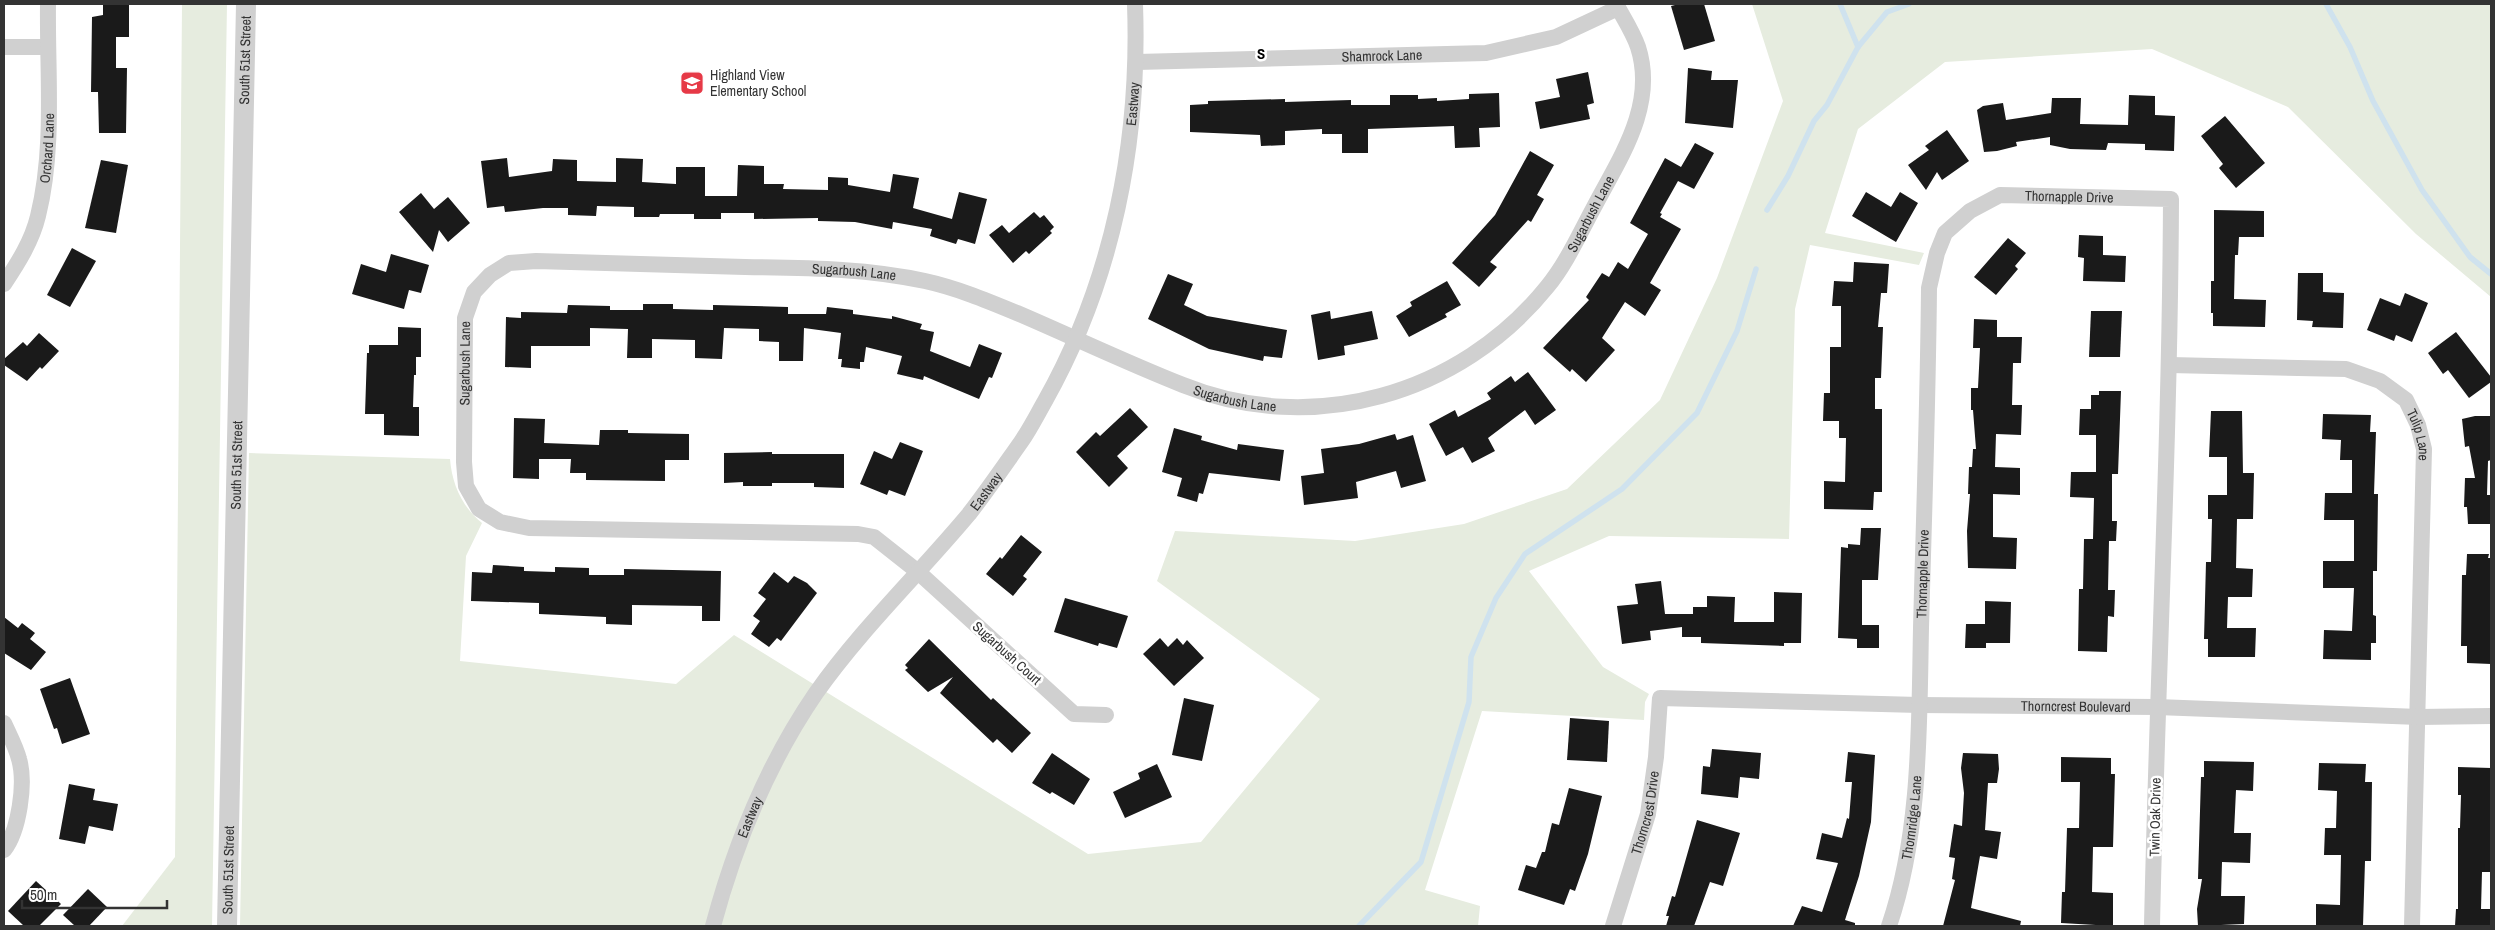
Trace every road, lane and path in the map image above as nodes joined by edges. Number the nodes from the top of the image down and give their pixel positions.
1 (48, 4) edge
2 (246, 4) edge
3 (1135, 4) edge
4 (1617, 6) edge
5 (4, 47) edge
6 (48, 47) junction
7 (1137, 62) junction
8 (4, 284) edge
9 (1077, 339) junction
10 (2170, 365) junction
11 (917, 571) junction
12 (1660, 698) joint
13 (1919, 705) junction
14 (2157, 707) junction
15 (1106, 715) dead end
16 (2491, 716) edge
17 (2419, 717) junction
18 (4, 723) edge
19 (4, 850) edge
20 (227, 926) edge
21 (713, 926) edge
22 (1613, 926) edge
23 (1889, 926) edge
24 (2152, 926) edge
25 (2412, 926) edge

1 - 6 street, Orchard Lane
2 - 20 street, South 51st Street
3 - 7 street, Eastway
4 - 7 street, Shamrock Lane
4 - 9 street, Sugarbush Lane
5 - 6 street
6 - 8 street, Orchard Lane
7 - 9 street, Eastway
9 - 11 street, Eastway
9 - 11 street, Sugarbush Lane
10 - 13 street, Thornapple Drive
10 - 14 street, Thornapple Drive
10 - 17 street, Tulip Lane
11 - 15 street, Sugarbush Court
11 - 21 street, Eastway
12 - 13 street, Thorncrest Boulevard
12 - 22 street, Thorncrest Drive
13 - 14 street, Thorncrest Boulevard
13 - 23 street, Thornridge Lane
14 - 17 street, Thorncrest Boulevard
14 - 24 street, Twin Oak Drive
16 - 17 street, Thorncrest Boulevard
17 - 25 street
18 - 19 street

